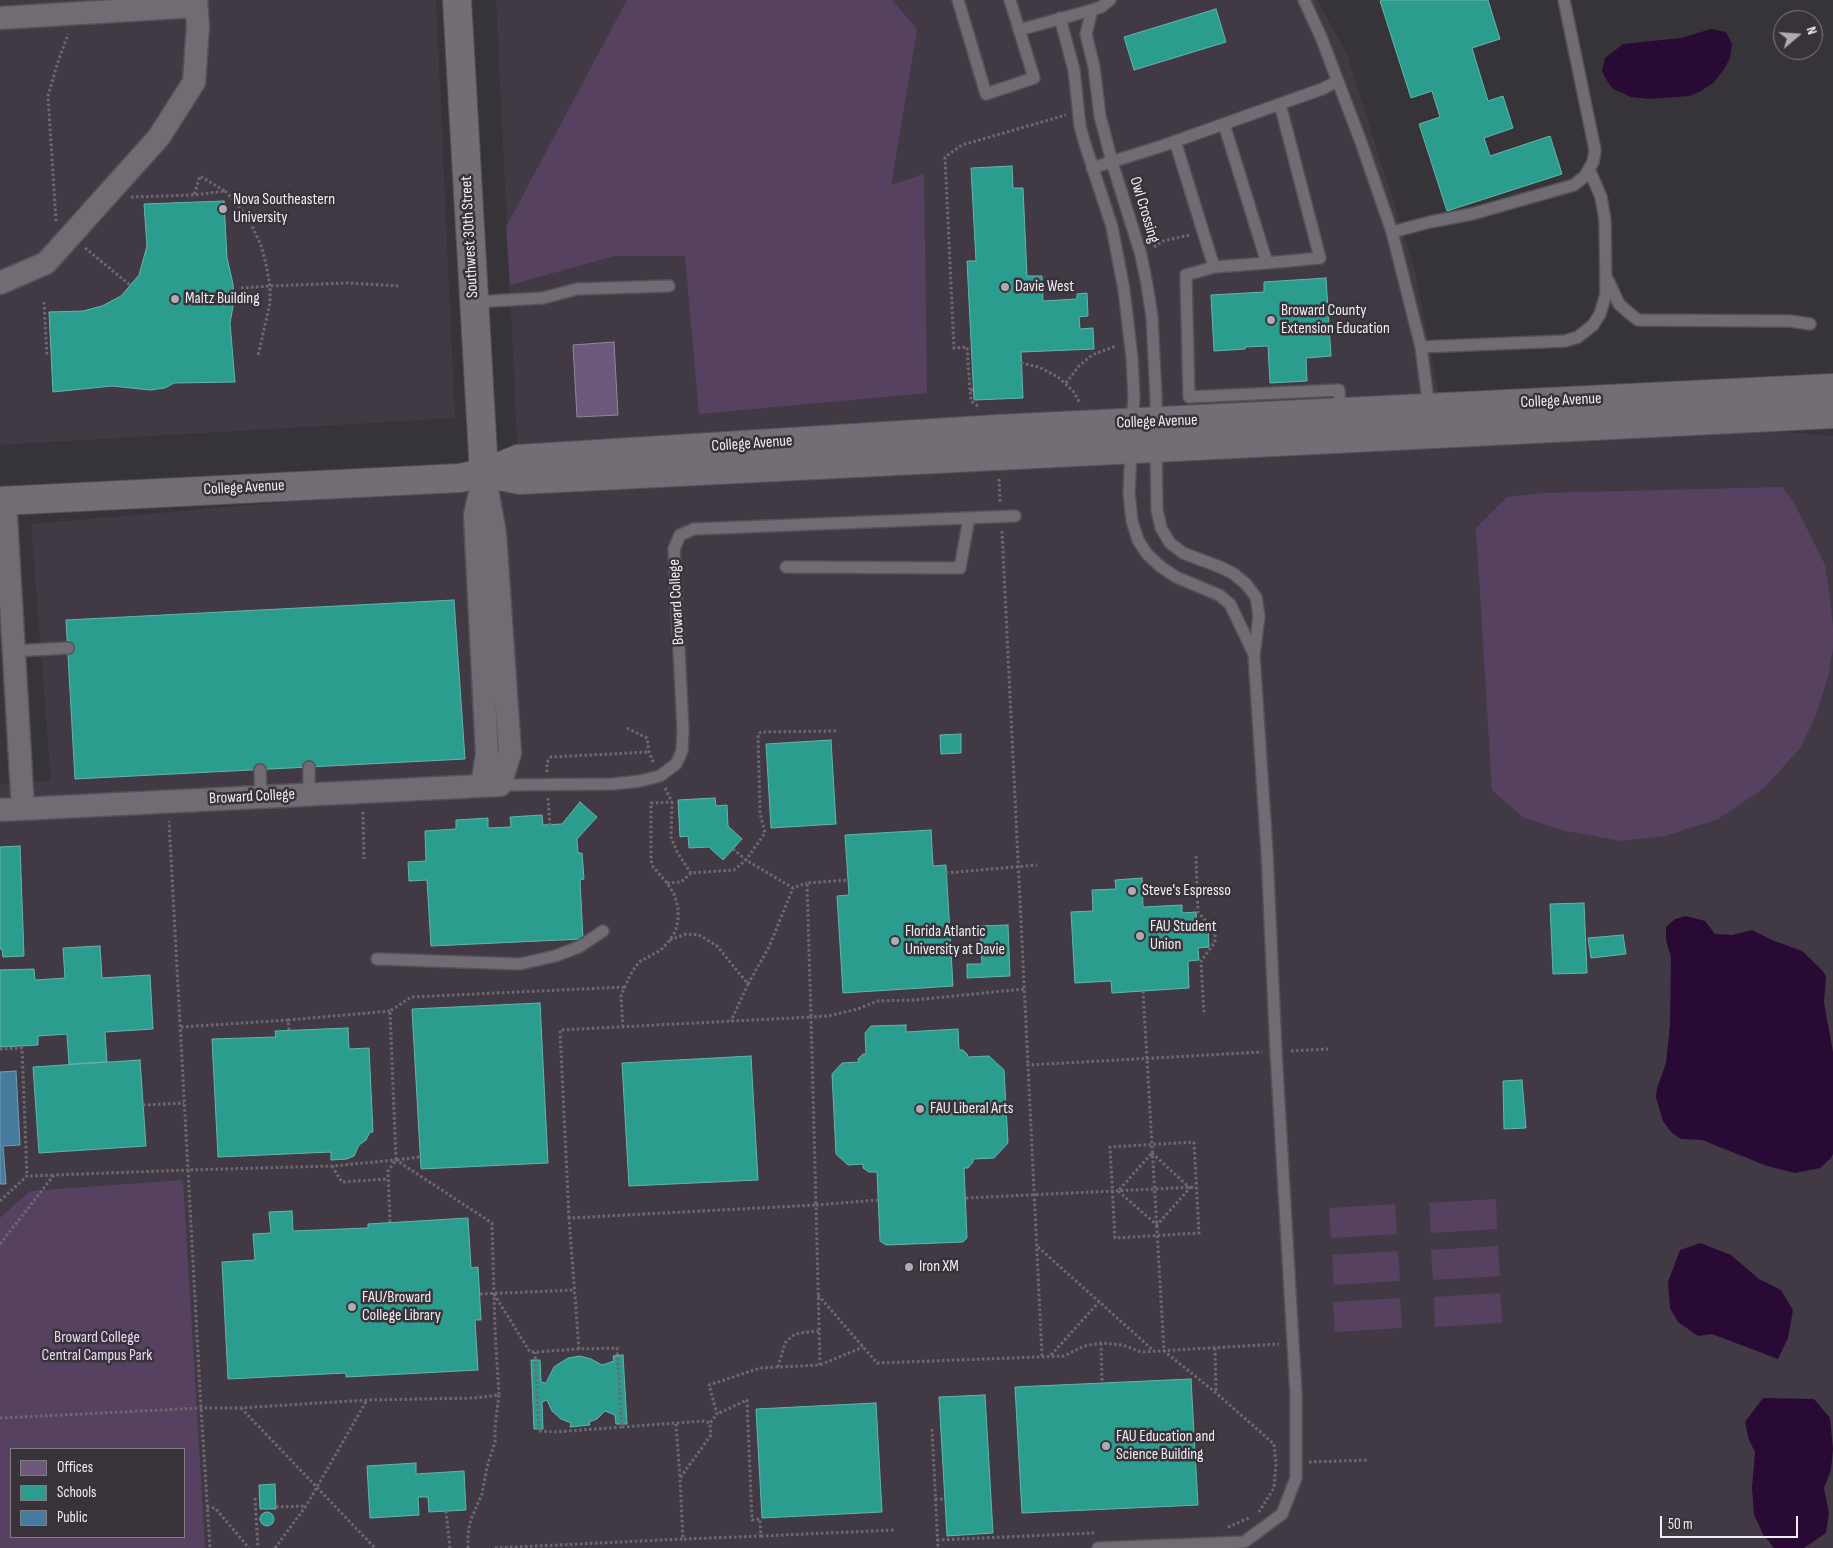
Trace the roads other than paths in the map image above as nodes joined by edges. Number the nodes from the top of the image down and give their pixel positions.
1 (457, 0) edge
2 (958, 0) edge
3 (1010, 0) edge
4 (1110, 0) edge
5 (1564, 0) edge
6 (1306, 1) edge
7 (196, 3) edge
8 (104, 6) edge
9 (1092, 10) junction
10 (0, 18) edge
11 (1060, 18) junction
12 (1019, 30) junction
13 (1338, 81) junction
14 (1280, 104) junction
15 (1224, 124) junction
16 (1175, 141) junction
17 (1112, 162) junction
18 (1092, 168) junction
19 (1589, 169) junction
20 (1392, 232) junction
21 (1268, 263) junction
22 (1214, 267) junction
23 (1606, 275) junction
24 (0, 283) edge
25 (669, 286) dead end
26 (474, 302) junction
27 (1810, 324) dead end
28 (1422, 347) junction
29 (1833, 388) edge
30 (1340, 413) junction
31 (1833, 414) edge
32 (1440, 416) junction
33 (1482, 433) junction
34 (1140, 436) junction
35 (484, 473) junction
36 (2, 500) edge
37 (1015, 516) dead end
38 (969, 518) junction
39 (786, 567) dead end
40 (68, 648) dead end
41 (13, 651) junction
42 (1254, 656) junction
43 (309, 767) dead end
44 (260, 770) dead end
45 (491, 785) junction
46 (309, 795) junction
47 (261, 797) junction
48 (23, 809) junction
49 (0, 810) edge
50 (603, 931) dead end
51 (377, 958) dead end
52 (1098, 1548) edge

1 - 26 street, Southwest 30th Street
2 - 12 lane
3 - 12 lane
4 - 9 lane
5 - 19 lane
6 - 13 lane
7 - 8 street
7 - 24 street
8 - 10 street
9 - 11 lane
9 - 17 lane, Owl Crossing
11 - 12 lane
11 - 18 lane
13 - 14 lane
13 - 20 lane
14 - 15 lane
14 - 21 lane
15 - 16 lane
15 - 21 lane
16 - 17 lane
16 - 22 lane
17 - 18 lane
17 - 34 lane, Owl Crossing
18 - 34 lane
19 - 20 lane
19 - 23 lane
20 - 28 lane
21 - 22 lane
22 - 30 lane
23 - 27 lane
23 - 28 lane
25 - 26 lane
26 - 35 street, Southwest 30th Street
28 - 32 lane
29 - 32 street, College Avenue
30 - 32 street, College Avenue
30 - 34 street, College Avenue
31 - 33 street, College Avenue
32 - 33 lane
33 - 34 street, College Avenue
34 - 35 street, College Avenue
34 - 42 lane
34 - 42 lane
35 - 36 street, College Avenue
35 - 45 street
36 - 41 street
37 - 38 lane, Broward College
38 - 39 lane
38 - 45 lane, Broward College
40 - 41 lane
41 - 48 street
42 - 52 lane
43 - 46 lane
44 - 47 lane
45 - 46 street, Broward College
46 - 47 street, Broward College
47 - 48 street, Broward College
48 - 49 street, Broward College
50 - 51 lane

